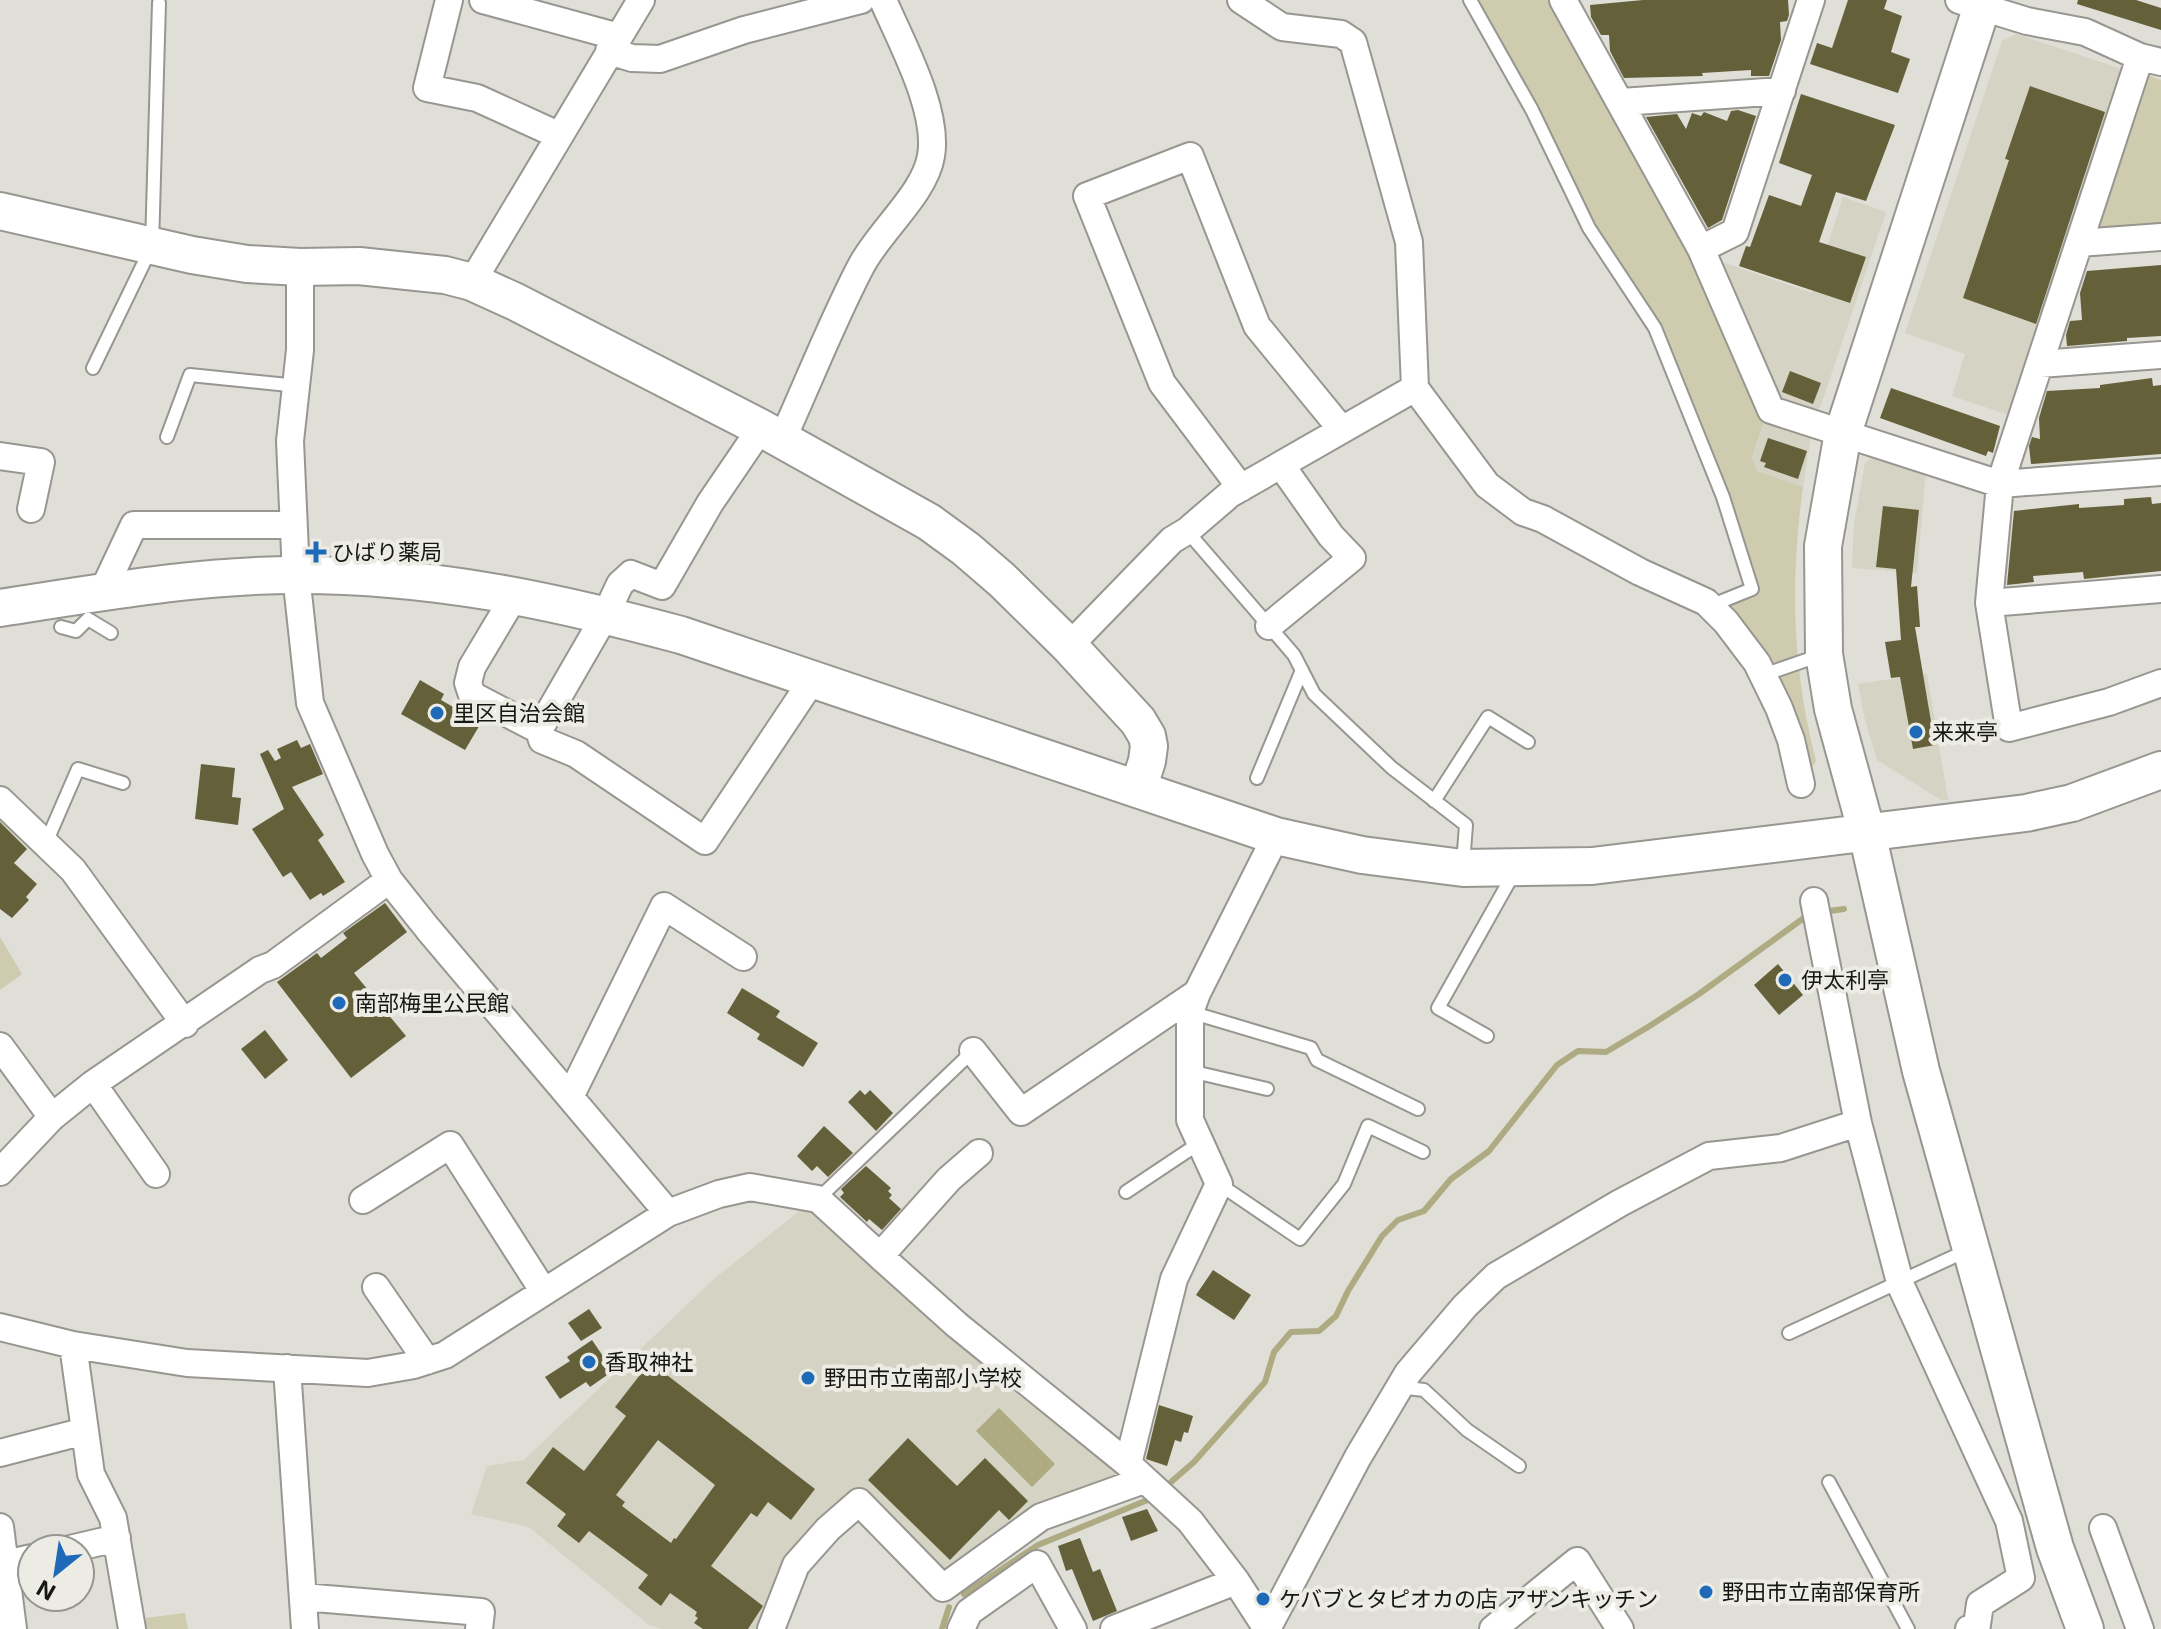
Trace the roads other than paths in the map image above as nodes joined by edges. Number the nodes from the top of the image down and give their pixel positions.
1 (449, 0) edge
2 (483, 0) edge
3 (641, 0) edge
4 (861, 0) edge
5 (883, 0) edge
6 (1241, 0) edge
7 (1470, 0) edge
8 (1563, 0) edge
9 (1811, 0) edge
10 (1975, 2) edge
11 (159, 3) dead end
12 (614, 44) junction
13 (2150, 60) edge
14 (1782, 91) junction
15 (1621, 102) junction
16 (558, 135) junction
17 (0, 211) edge
18 (2161, 237) edge
19 (2079, 243) junction
20 (152, 246) junction
21 (1701, 249) junction
22 (300, 267) junction
23 (472, 282) junction
24 (2161, 355) edge
25 (2040, 364) junction
26 (93, 368) dead end
27 (298, 386) junction
28 (1415, 388) junction
29 (1342, 430) junction
30 (1843, 433) junction
31 (771, 434) junction
32 (167, 437) dead end
33 (0, 456) edge
34 (1281, 465) junction
35 (2161, 472) edge
36 (2000, 484) junction
37 (1241, 488) junction
38 (31, 509) dead end
39 (293, 525) junction
40 (1187, 531) junction
41 (296, 575) junction
42 (2161, 589) edge
43 (515, 595) junction
44 (1989, 603) junction
45 (95, 606) junction
46 (1710, 606) junction
47 (0, 608) edge
48 (606, 614) junction
49 (1269, 626) junction
50 (61, 627) dead end
51 (111, 633) dead end
52 (1069, 646) junction
53 (1824, 654) junction
54 (1302, 670) junction
55 (1763, 676) junction
56 (813, 679) junction
57 (2161, 683) edge
58 (539, 730) junction
59 (1528, 742) dead end
60 (2161, 770) edge
61 (1257, 778) dead end
62 (123, 783) dead end
63 (1801, 784) dead end
64 (1138, 789) junction
65 (0, 800) edge
66 (1434, 801) junction
67 (1867, 833) junction
68 (1276, 836) junction
69 (45, 845) junction
70 (1463, 868) junction
71 (1516, 869) junction
72 (389, 880) junction
73 (1814, 901) dead end
74 (743, 957) dead end
75 (1194, 1002) junction
76 (185, 1024) junction
77 (1487, 1036) dead end
78 (0, 1046) edge
79 (973, 1051) joint
80 (1190, 1071) junction
81 (93, 1084) junction
82 (1267, 1089) dead end
83 (570, 1097) junction
84 (1418, 1109) dead end
85 (52, 1117) junction
86 (1858, 1123) junction
87 (1201, 1142) junction
88 (1423, 1152) dead end
89 (979, 1153) dead end
90 (0, 1172) edge
91 (156, 1174) dead end
92 (1219, 1184) junction
93 (1126, 1192) dead end
94 (818, 1199) junction
95 (363, 1200) dead end
96 (668, 1213) junction
97 (1971, 1249) junction
98 (880, 1256) junction
99 (1899, 1281) junction
100 (376, 1287) dead end
101 (544, 1292) junction
102 (0, 1327) edge
103 (1789, 1333) dead end
104 (73, 1345) junction
105 (427, 1361) junction
106 (287, 1368) junction
107 (1399, 1387) junction
108 (85, 1431) junction
109 (0, 1453) edge
110 (1519, 1466) dead end
111 (1136, 1472) junction
112 (1829, 1482) dead end
113 (0, 1527) edge
114 (2103, 1528) dead end
115 (117, 1538) junction
116 (96, 1543) edge
117 (16, 1562) edge
118 (5, 1564) junction
119 (1236, 1581) junction
120 (943, 1588) junction
121 (303, 1597) junction
122 (965, 1620) edge
123 (13, 1629) edge
124 (132, 1629) edge
125 (305, 1629) edge
126 (479, 1629) edge
127 (771, 1629) edge
128 (1073, 1629) edge
129 (1114, 1629) edge
130 (1267, 1629) edge
131 (1493, 1629) edge
132 (1620, 1629) edge
133 (1908, 1629) edge
134 (1969, 1629) edge
135 (2085, 1629) edge
136 (2140, 1629) edge

1 - 16 street
2 - 12 street
3 - 12 street
4 - 12 street
5 - 31 street
6 - 28 street
7 - 46 lane
8 - 15 street
9 - 14 street
10 - 13 street
10 - 30 street
11 - 20 lane
12 - 16 street
13 - 19 street
14 - 15 street
14 - 21 street
15 - 21 street
16 - 23 street
17 - 20 street
18 - 19 street
19 - 25 street
20 - 22 street
20 - 26 lane
21 - 30 street
22 - 23 street
22 - 27 street
23 - 31 street
24 - 25 street
25 - 36 street
27 - 32 lane
27 - 39 street
28 - 29 street
28 - 46 street
29 - 34 street
29 - 37 street
30 - 36 street
30 - 53 street
31 - 48 street
31 - 52 street
33 - 38 street
34 - 37 street
34 - 49 street
35 - 36 street
36 - 44 street
37 - 40 street
39 - 41 street
39 - 45 street
40 - 49 lane
40 - 52 street
41 - 43 street
41 - 45 street
41 - 72 street
42 - 44 street
43 - 48 street
43 - 58 street
44 - 57 street
45 - 47 street
45 - 50 lane
45 - 51 lane
46 - 55 street
48 - 56 street
48 - 58 street
49 - 54 lane
52 - 64 street
53 - 55 lane
53 - 67 street
54 - 61 lane
54 - 66 lane
55 - 63 street
56 - 58 street
56 - 64 street
59 - 66 lane
60 - 67 street
62 - 69 lane
64 - 68 street
65 - 69 street
66 - 70 lane
67 - 71 street
67 - 97 street
68 - 70 street
68 - 75 street
69 - 76 street
70 - 71 street
71 - 77 lane
72 - 76 street
72 - 83 street
73 - 86 street
74 - 83 street
75 - 79 street
75 - 80 street
75 - 84 lane
76 - 81 street
78 - 85 street
79 - 94 lane
80 - 82 lane
80 - 87 street
81 - 85 street
81 - 91 street
83 - 96 street
85 - 90 street
86 - 99 street
86 - 107 street
87 - 92 street
87 - 93 lane
88 - 92 lane
89 - 98 street
92 - 111 street
94 - 96 street
94 - 98 street
95 - 101 street
96 - 101 street
97 - 99 lane
97 - 135 street
98 - 111 street
99 - 103 lane
99 - 134 street
100 - 105 street
101 - 105 street
102 - 104 street
104 - 106 street
104 - 108 street
105 - 106 street
106 - 121 street
107 - 110 lane
107 - 130 street
108 - 109 street
108 - 115 street
111 - 119 street
111 - 120 street
112 - 133 lane
113 - 118 street
114 - 136 street
115 - 116 street
115 - 124 street
117 - 118 street
118 - 123 street
119 - 129 street
119 - 130 street
120 - 122 street
120 - 127 street
121 - 125 street
121 - 126 street
122 - 128 street
131 - 132 street

